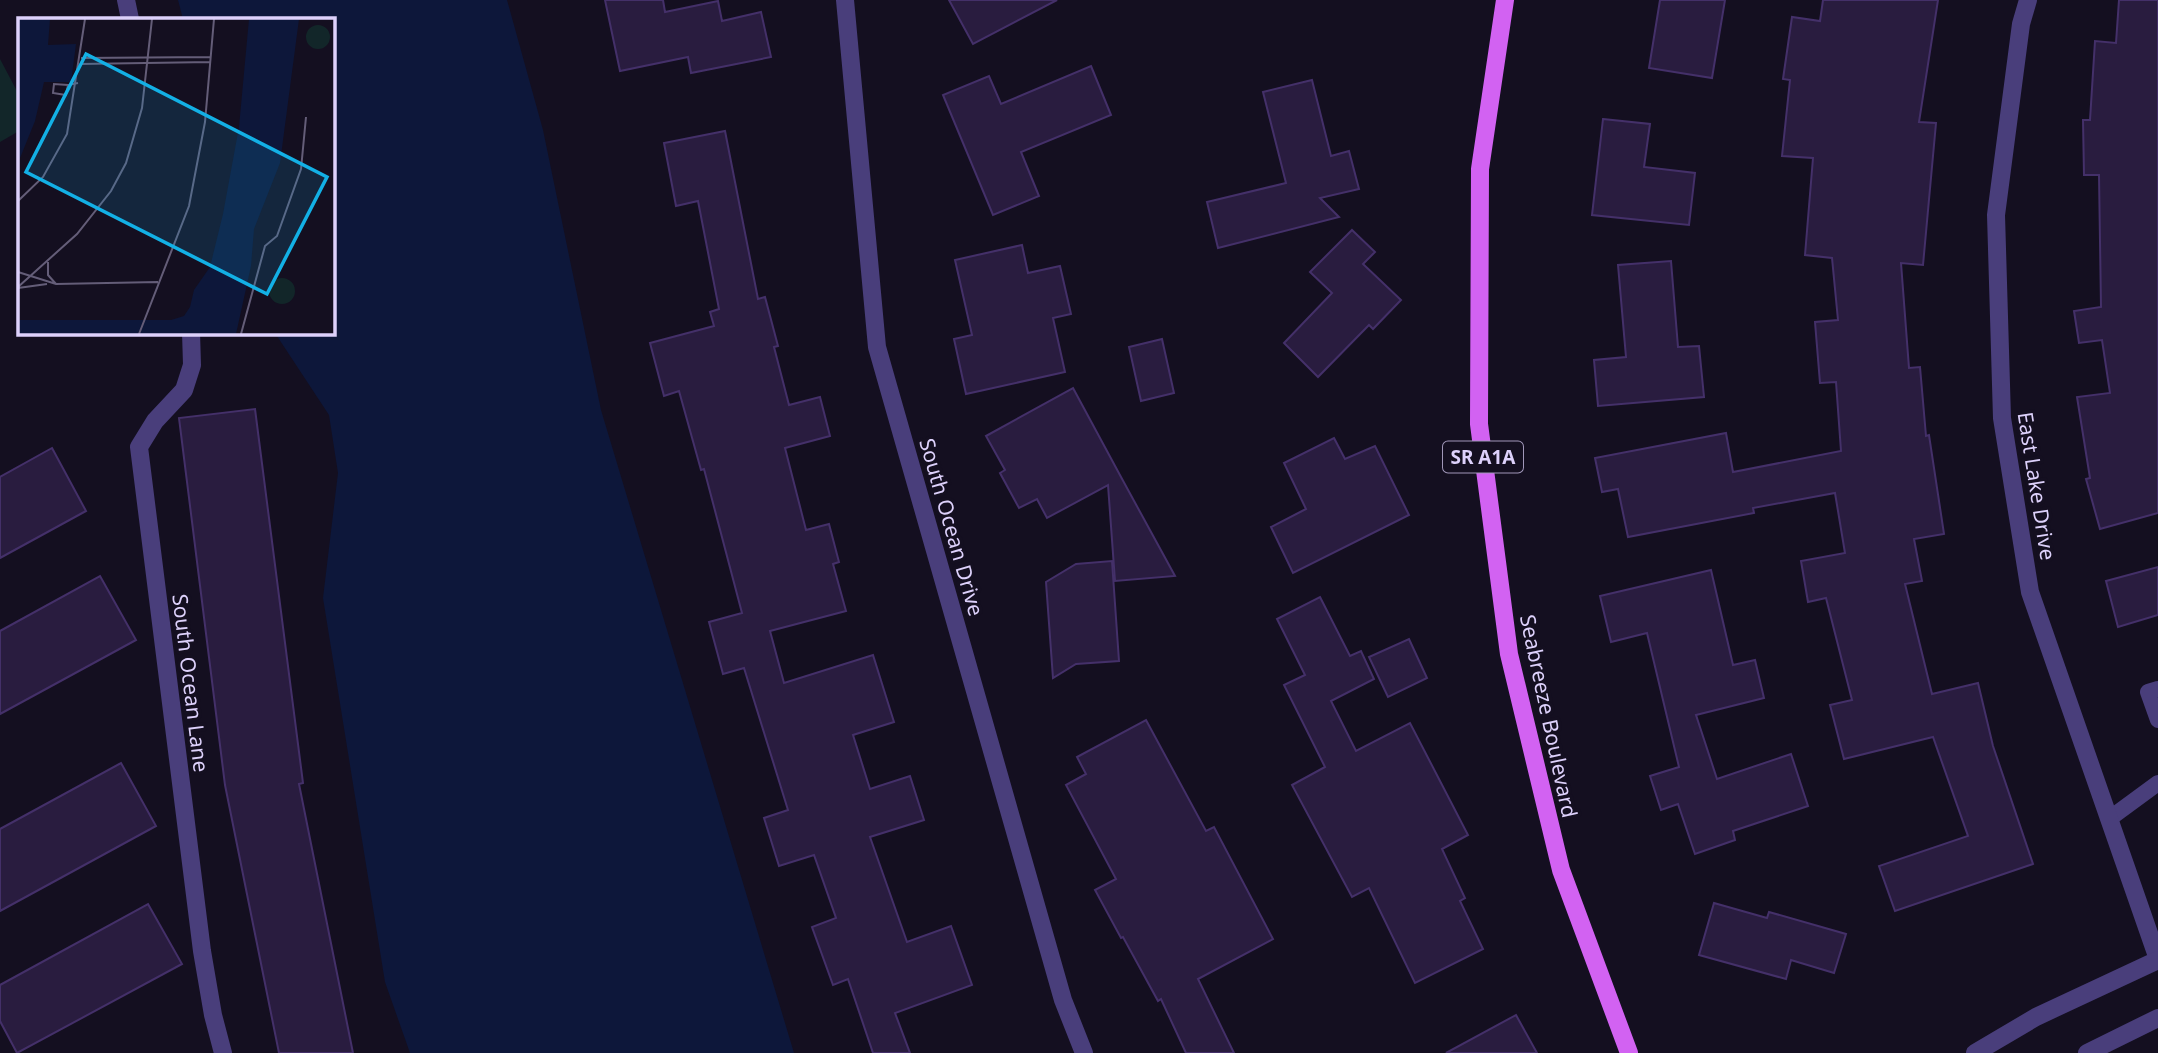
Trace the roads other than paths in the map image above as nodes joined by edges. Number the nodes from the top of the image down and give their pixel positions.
1 (127, 0) edge
2 (845, 0) edge
3 (1505, 0) edge
4 (2028, 0) edge
5 (130, 18) edge
6 (191, 334) edge
7 (2158, 689) edge
8 (2158, 720) edge
9 (2158, 783) edge
10 (2109, 820) junction
11 (2158, 960) edge
12 (2158, 1018) edge
13 (223, 1053) edge
14 (1084, 1053) edge
15 (1629, 1053) edge
16 (1975, 1053) edge
17 (2087, 1053) edge

1 - 5 street
2 - 14 street, South Ocean Drive
3 - 15 main road, Seabreeze Boulevard / SR A1A
4 - 10 street, East Lake Drive
6 - 13 street, South Ocean Lane
7 - 8 lane
9 - 10 lane
10 - 11 street, East Lake Drive
11 - 16 street
12 - 17 street

